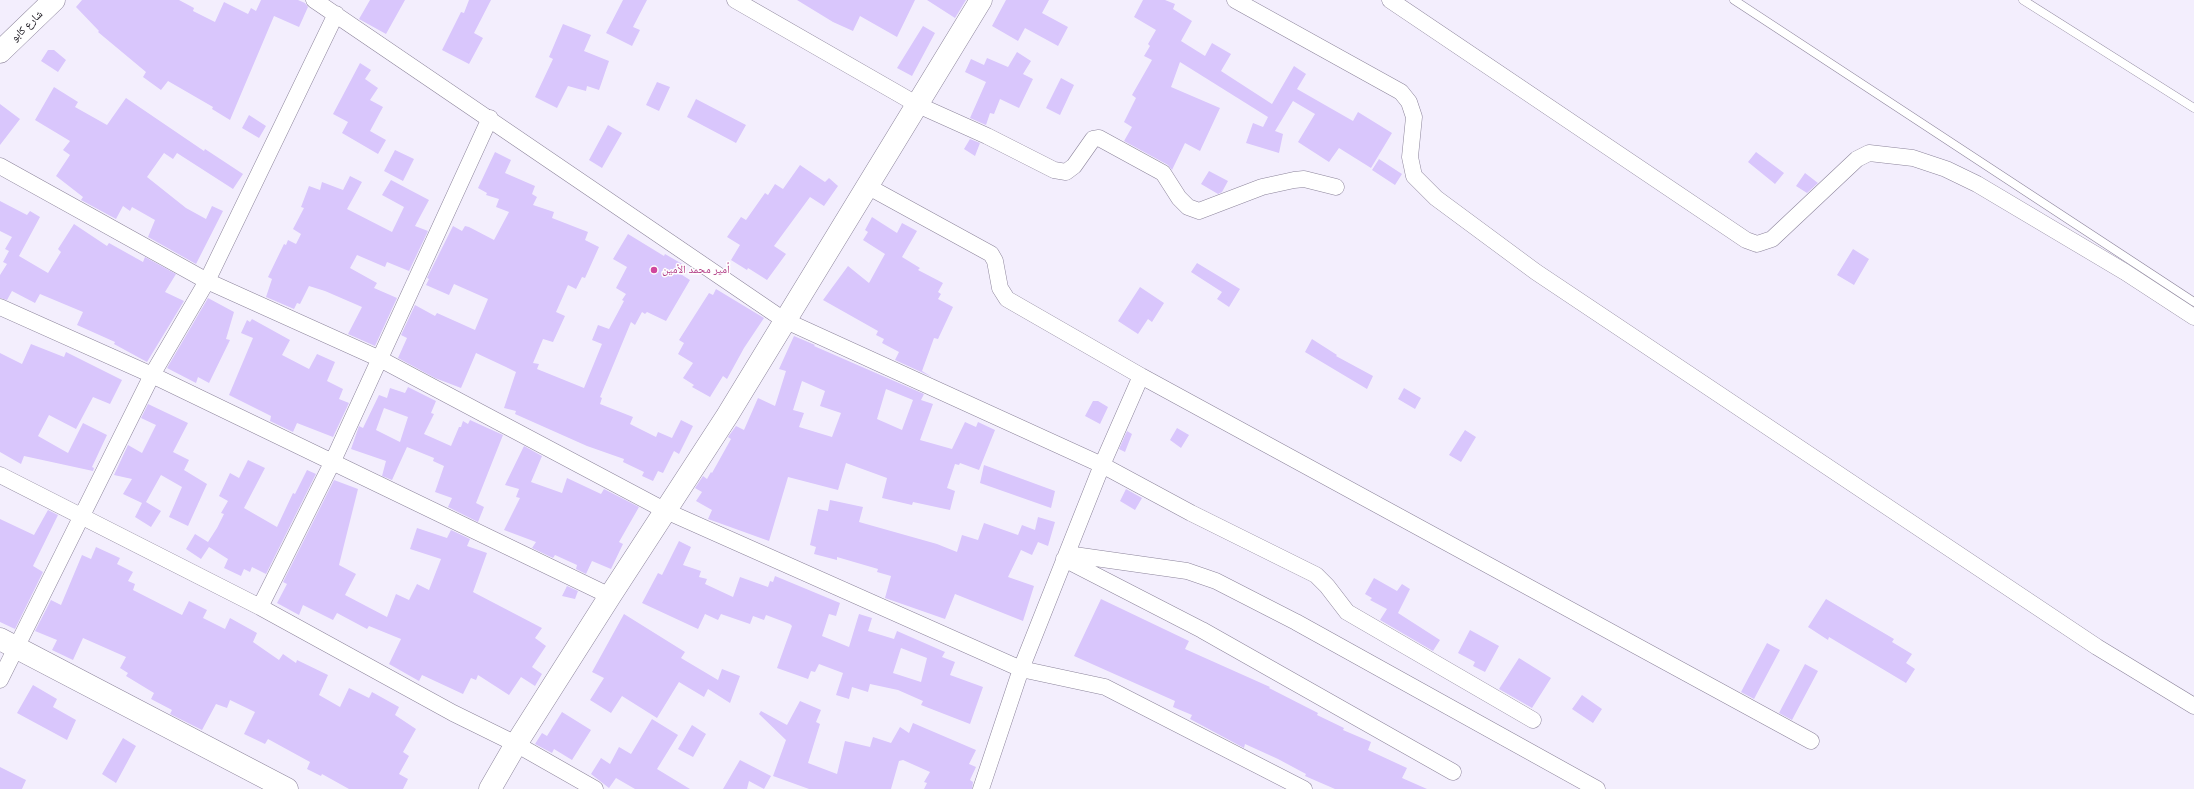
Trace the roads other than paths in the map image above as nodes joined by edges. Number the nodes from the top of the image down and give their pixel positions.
1 (54, 0) edge
2 (314, 0) edge
3 (735, 0) edge
4 (981, 0) edge
5 (1235, 0) edge
6 (1390, 0) edge
7 (1734, 0) edge
8 (2023, 0) edge
9 (336, 14) junction
10 (0, 52) edge
11 (918, 105) junction
12 (2194, 108) edge
13 (490, 118) junction
14 (0, 166) edge
15 (867, 186) junction
16 (1336, 187) dead end
17 (207, 281) junction
18 (2194, 302) edge
19 (0, 307) edge
20 (2194, 317) edge
21 (784, 320) junction
22 (380, 359) junction
23 (152, 375) junction
24 (1141, 376) junction
25 (332, 463) junction
26 (1102, 465) junction
27 (0, 475) edge
28 (666, 511) junction
29 (81, 517) junction
30 (1065, 556) junction
31 (610, 596) junction
32 (260, 607) junction
33 (8, 643) edge
34 (1021, 669) junction
35 (0, 680) edge
36 (2194, 706) edge
37 (1533, 720) dead end
38 (1811, 741) dead end
39 (516, 744) junction
40 (1453, 772) dead end
41 (287, 789) edge
42 (490, 789) edge
43 (594, 789) edge
44 (981, 789) edge
45 (1304, 789) edge
46 (1598, 789) edge

1 - 10 street, شارع كابو
2 - 9 street
3 - 11 street
4 - 11 street
5 - 36 street
6 - 20 street
7 - 18 lane
8 - 12 lane
9 - 13 street
9 - 17 street
11 - 15 street
11 - 16 street
13 - 21 street
13 - 22 street
14 - 17 street
15 - 21 street
15 - 24 street
17 - 22 street
17 - 23 street
19 - 23 street
21 - 26 street
21 - 28 street
22 - 25 street
22 - 28 street
23 - 25 street
23 - 29 street
24 - 26 street
24 - 38 street
25 - 31 street
25 - 32 street
26 - 30 street
26 - 37 street
27 - 29 street
28 - 31 street
28 - 34 street
29 - 32 street
29 - 33 street
30 - 34 street
30 - 40 street
30 - 46 street
31 - 39 street
32 - 39 street
33 - 35 street
33 - 41 street
34 - 44 street
34 - 45 street
39 - 42 street
39 - 43 street

